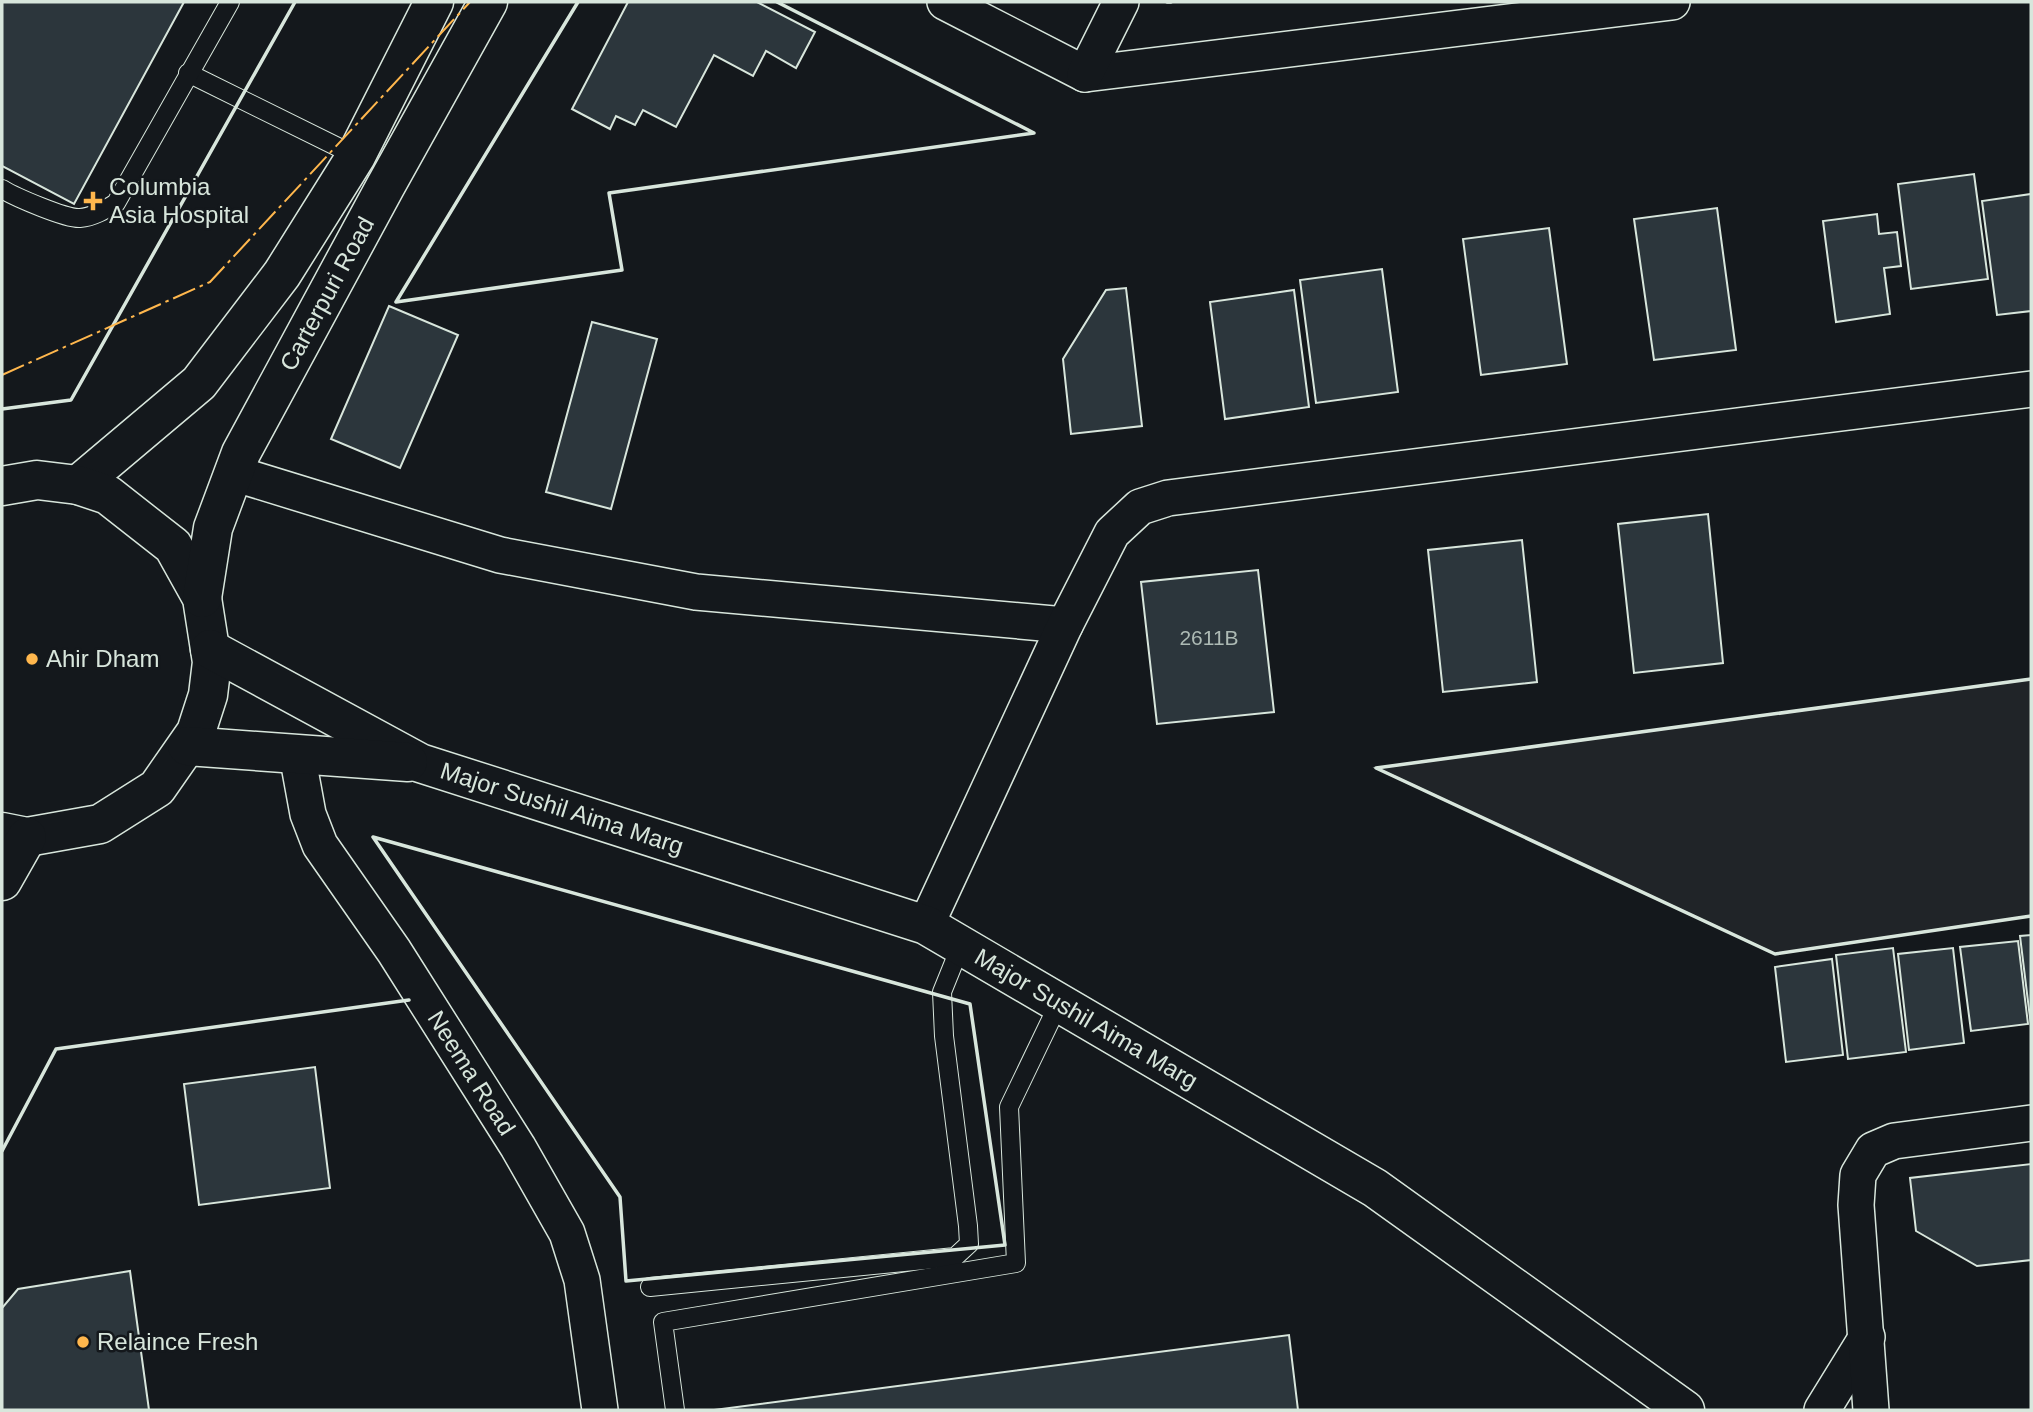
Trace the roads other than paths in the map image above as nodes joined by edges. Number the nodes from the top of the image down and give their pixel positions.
1 (230, 2) edge
2 (434, 2) edge
3 (488, 2) edge
4 (945, 2) edge
5 (1121, 2) edge
6 (1657, 3) edge
7 (188, 73) junction
8 (1085, 74) junction
9 (356, 156) junction
10 (2, 189) edge
11 (2031, 389) edge
12 (233, 473) junction
13 (78, 485) junction
14 (2, 486) edge
15 (202, 598) junction
16 (1065, 625) junction
17 (210, 649) junction
18 (187, 746) junction
19 (297, 754) junction
20 (420, 763) junction
21 (14, 835) edge
22 (2, 881) edge
23 (926, 925) junction
24 (961, 945) junction
25 (1059, 1003) junction
26 (2031, 1123) edge
27 (650, 1287) dead end
28 (1867, 1337) junction
29 (600, 1410) edge
30 (676, 1410) edge
31 (1685, 1410) edge
32 (1822, 1410) edge
33 (1871, 1410) edge

1 - 7 lane
2 - 9 main road, Carterpuri Road
3 - 12 main road, Carterpuri Road
4 - 8 street
5 - 8 street
6 - 8 street
7 - 9 lane
7 - 10 lane
9 - 13 main road, Carterpuri Road
11 - 16 street
12 - 15 main road, Carterpuri Road
12 - 16 street
13 - 14 main road
13 - 15 main road
15 - 17 main road
16 - 23 street
17 - 18 main road
17 - 20 main road, Major Sushil Aima Marg
18 - 19 main road, Major Sushil Aima Marg
18 - 21 main road
19 - 20 main road, Major Sushil Aima Marg
19 - 29 street, Neema Road
20 - 23 main road, Major Sushil Aima Marg
21 - 22 main road
23 - 24 main road, Major Sushil Aima Marg
24 - 25 main road, Major Sushil Aima Marg
24 - 27 lane
25 - 30 lane
25 - 31 main road, Major Sushil Aima Marg
26 - 28 street
28 - 32 street
28 - 33 street

